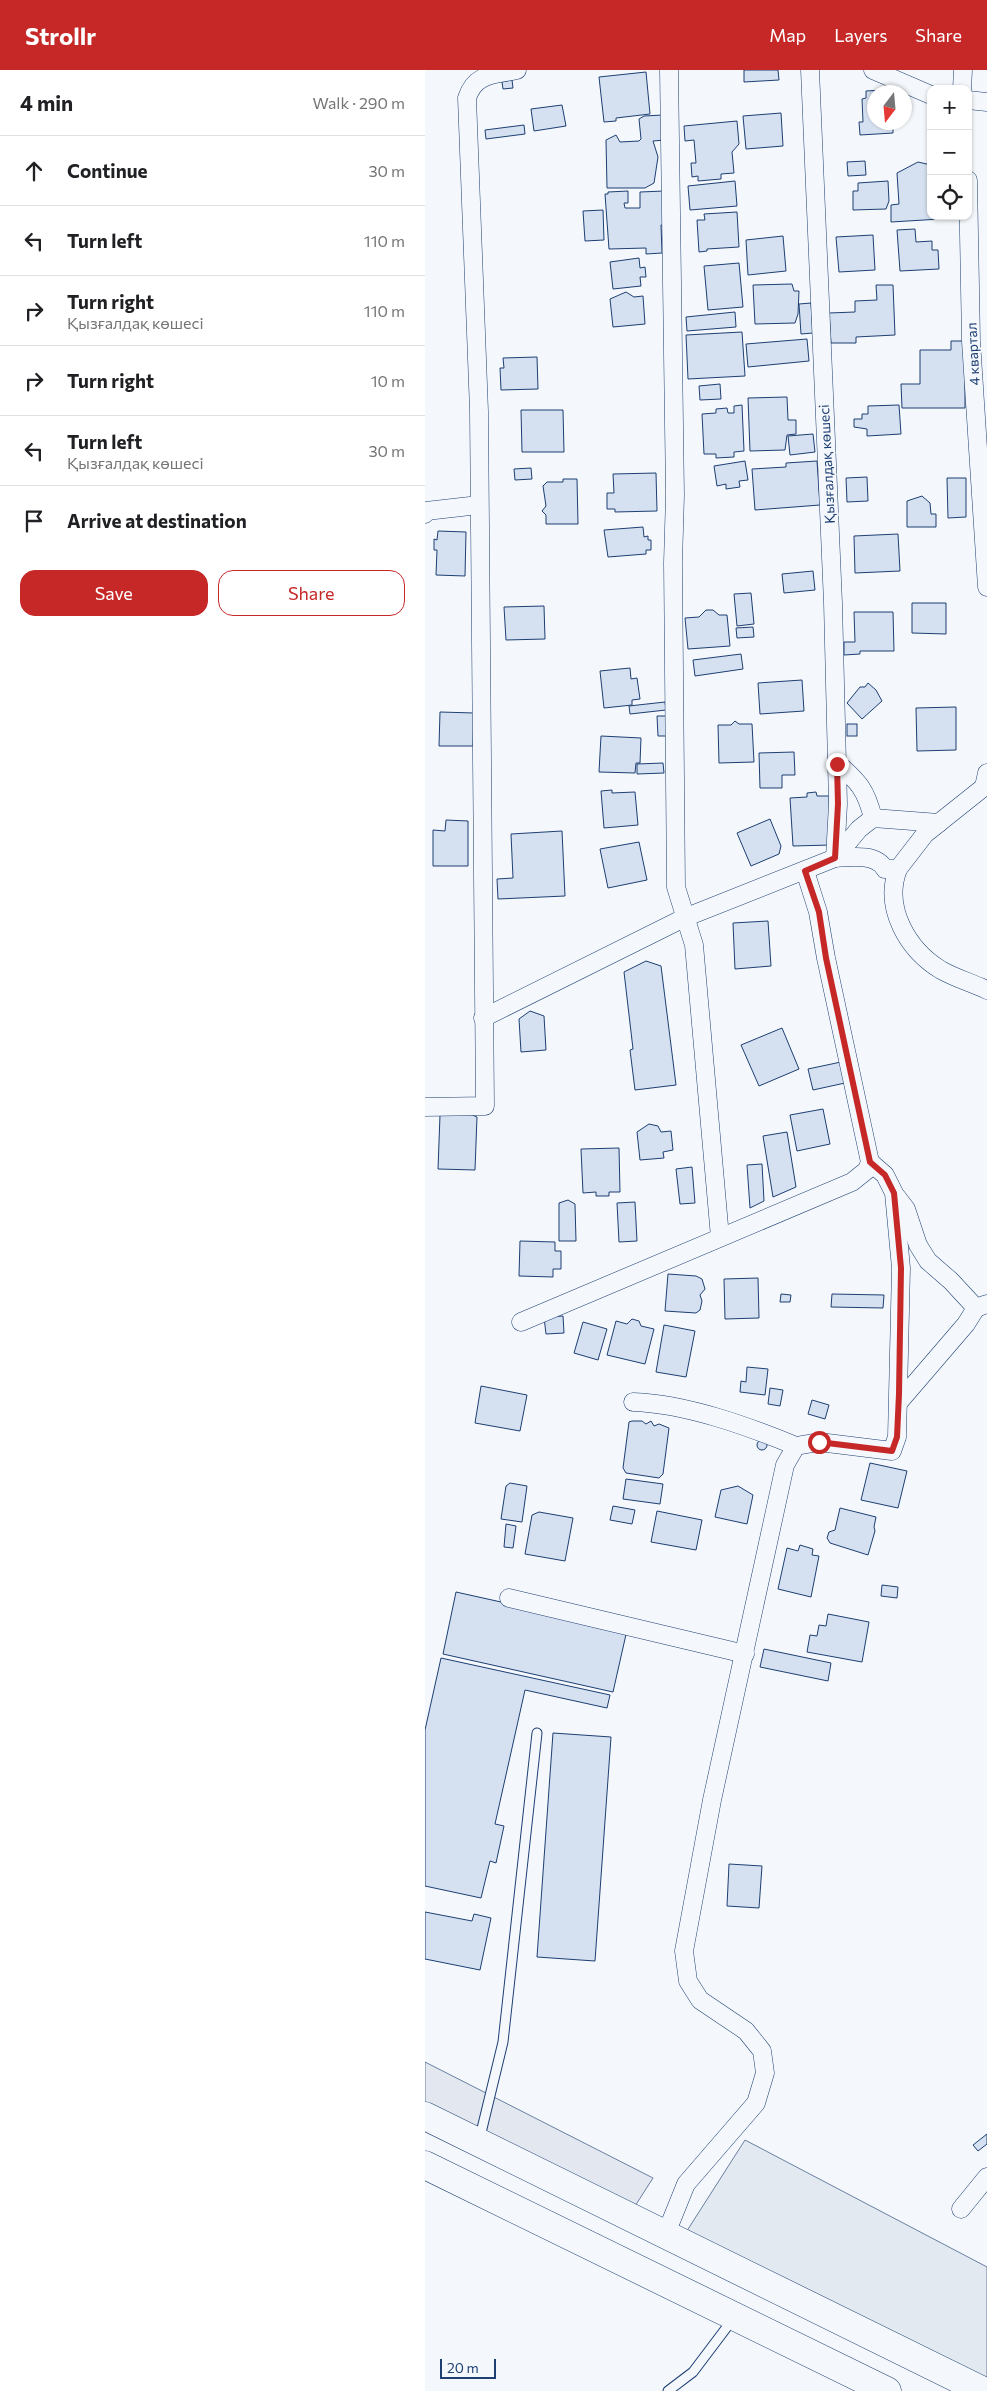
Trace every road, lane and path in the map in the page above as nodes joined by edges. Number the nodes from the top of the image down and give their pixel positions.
1 (517, 70) edge
2 (669, 70) edge
3 (810, 70) edge
4 (873, 70) edge
5 (963, 70) edge
6 (962, 85) edge
7 (927, 93) edge
8 (972, 100) edge
9 (987, 102) edge
10 (969, 220) edge
11 (479, 505) junction
12 (425, 514) edge
13 (987, 587) edge
14 (837, 764) junction
15 (986, 780) edge
16 (873, 818) junction
17 (939, 823) junction
18 (835, 858) junction
19 (898, 869) junction
20 (805, 871) junction
21 (684, 918) junction
22 (987, 990) edge
23 (483, 1018) junction
24 (425, 1107) edge
25 (870, 1162) junction
26 (894, 1193) junction
27 (720, 1237) junction
28 (981, 1306) edge
29 (521, 1322) dead end
30 (633, 1402) dead end
31 (899, 1402) junction
32 (796, 1446) junction
33 (509, 1598) dead end
34 (745, 1654) junction
35 (537, 1733) dead end
36 (425, 2116) edge
37 (479, 2143) junction
38 (425, 2165) edge
39 (987, 2177) edge
40 (961, 2209) dead end
41 (665, 2236) junction
42 (735, 2317) junction
43 (668, 2391) edge
44 (887, 2391) edge
45 (983, 2391) edge

1 - 11 street
2 - 21 street
3 - 14 street, Қызғалдақ көшесі
4 - 7 street
5 - 6 street
8 - 9 street
10 - 13 street, 4 квартал
11 - 12 street
11 - 23 street
14 - 16 street
14 - 18 street, Қызғалдақ көшесі
15 - 17 street
16 - 17 street
16 - 18 street
17 - 19 street
18 - 19 street
18 - 20 street
19 - 22 street
20 - 21 street
20 - 25 street
21 - 23 street
21 - 27 street
23 - 24 street
25 - 26 street
25 - 27 street
26 - 28 street
26 - 31 street
27 - 29 street
28 - 31 street
30 - 32 street
31 - 32 street
32 - 34 street
33 - 34 street
34 - 41 street
35 - 37 lane
36 - 37 highway
37 - 41 highway
38 - 42 highway
39 - 40 street
41 - 45 highway
42 - 43 lane
42 - 44 highway

